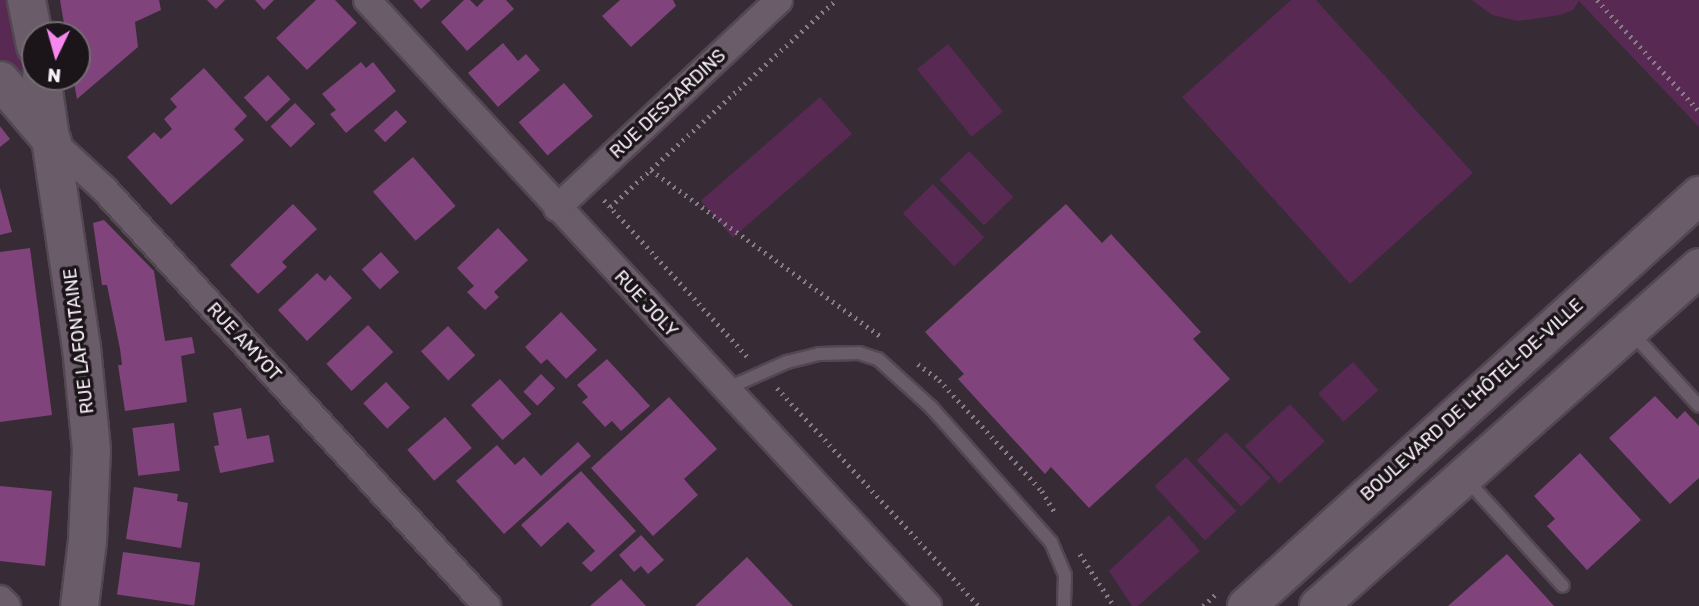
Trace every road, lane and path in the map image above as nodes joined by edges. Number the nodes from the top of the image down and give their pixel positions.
1 (26, 0) edge
2 (367, 0) edge
3 (779, 0) edge
4 (836, 0) edge
5 (1597, 0) edge
6 (30, 21) edge
7 (0, 80) edge
8 (44, 91) edge
9 (1699, 111) edge
10 (53, 142) junction
11 (587, 181) junction
12 (1699, 195) edge
13 (610, 207) junction
14 (557, 208) junction
15 (1699, 267) edge
16 (1629, 329) junction
17 (762, 372) junction
18 (726, 389) junction
19 (1699, 407) edge
20 (1464, 477) junction
21 (1563, 586) dead end
22 (0, 599) edge
23 (7, 606) edge
24 (79, 606) edge
25 (487, 606) edge
26 (928, 606) edge
27 (979, 606) edge
28 (1063, 606) edge
29 (1246, 606) edge
30 (1318, 606) edge

1 - 6 main road
2 - 14 street, RUE JOLY
3 - 11 street, RUE DESJARDINS
4 - 13 path
5 - 9 path
7 - 10 main road, RUE AMYOT
8 - 10 main road, RUE LAFONTAINE
10 - 24 main road, RUE LAFONTAINE
10 - 25 street, RUE AMYOT
11 - 13 path
11 - 14 street, RUE DESJARDINS
12 - 29 main road, BOULEVARD DE L'HÔTEL-DE-VILLE
13 - 17 path
14 - 18 street, RUE JOLY
15 - 16 main road
16 - 19 lane
16 - 20 main road
17 - 18 lane
17 - 27 path
17 - 28 lane
18 - 26 street, RUE JOLY
20 - 21 lane
20 - 30 main road
22 - 23 street

